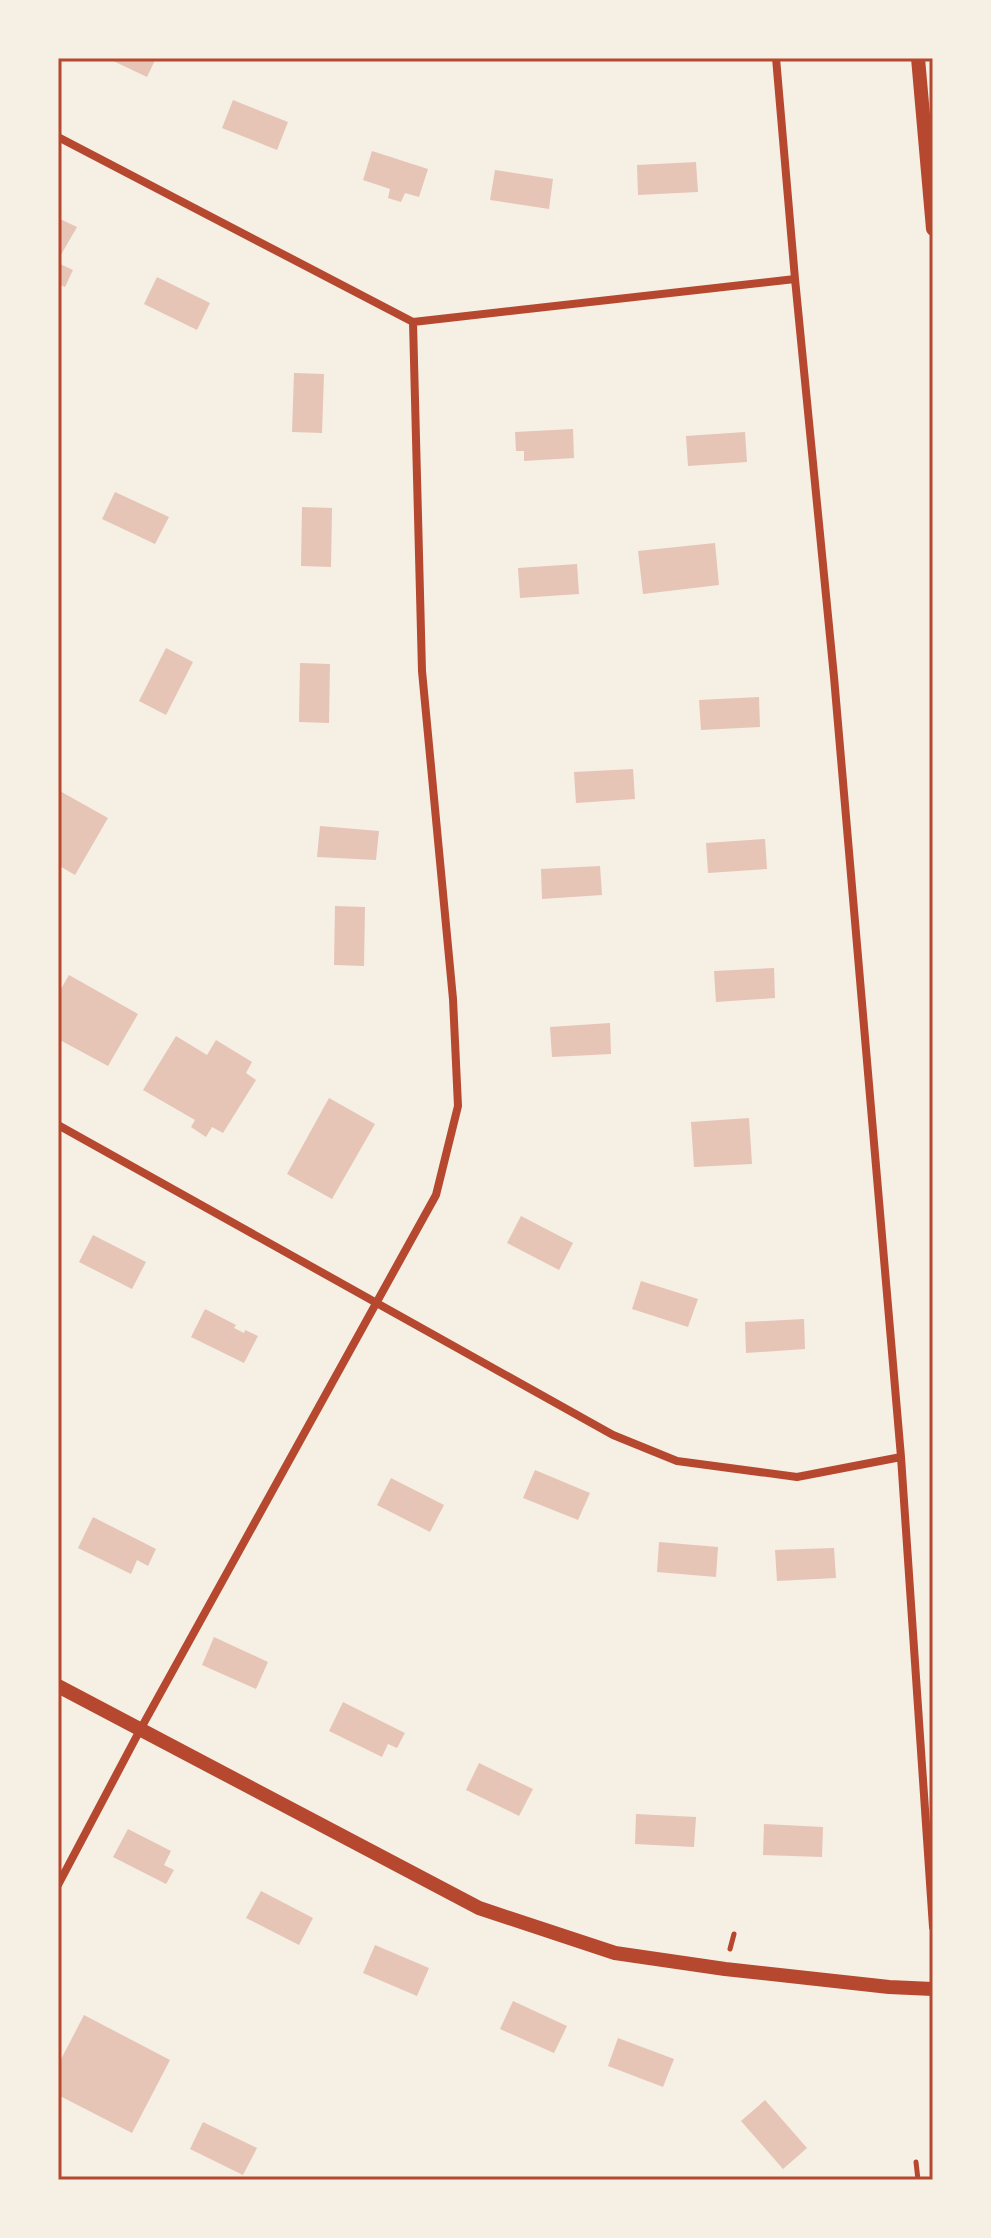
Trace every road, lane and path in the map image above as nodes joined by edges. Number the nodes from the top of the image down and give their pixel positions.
1 (776, 58) edge
2 (918, 58) edge
3 (58, 137) edge
4 (933, 229) edge
5 (795, 279) junction
6 (413, 322) junction
7 (58, 1125) edge
8 (375, 1302) junction
9 (901, 1457) junction
10 (58, 1686) edge
11 (140, 1730) junction
12 (58, 1885) edge
13 (933, 1927) edge
14 (933, 1989) edge
15 (916, 2162) dead end
16 (918, 2180) edge

1 - 5 street
2 - 4 street
3 - 6 street
5 - 6 street
5 - 9 street
6 - 8 street
7 - 8 street
8 - 9 street
8 - 11 street
9 - 13 street
10 - 11 street
11 - 12 street
11 - 14 street
15 - 16 path

